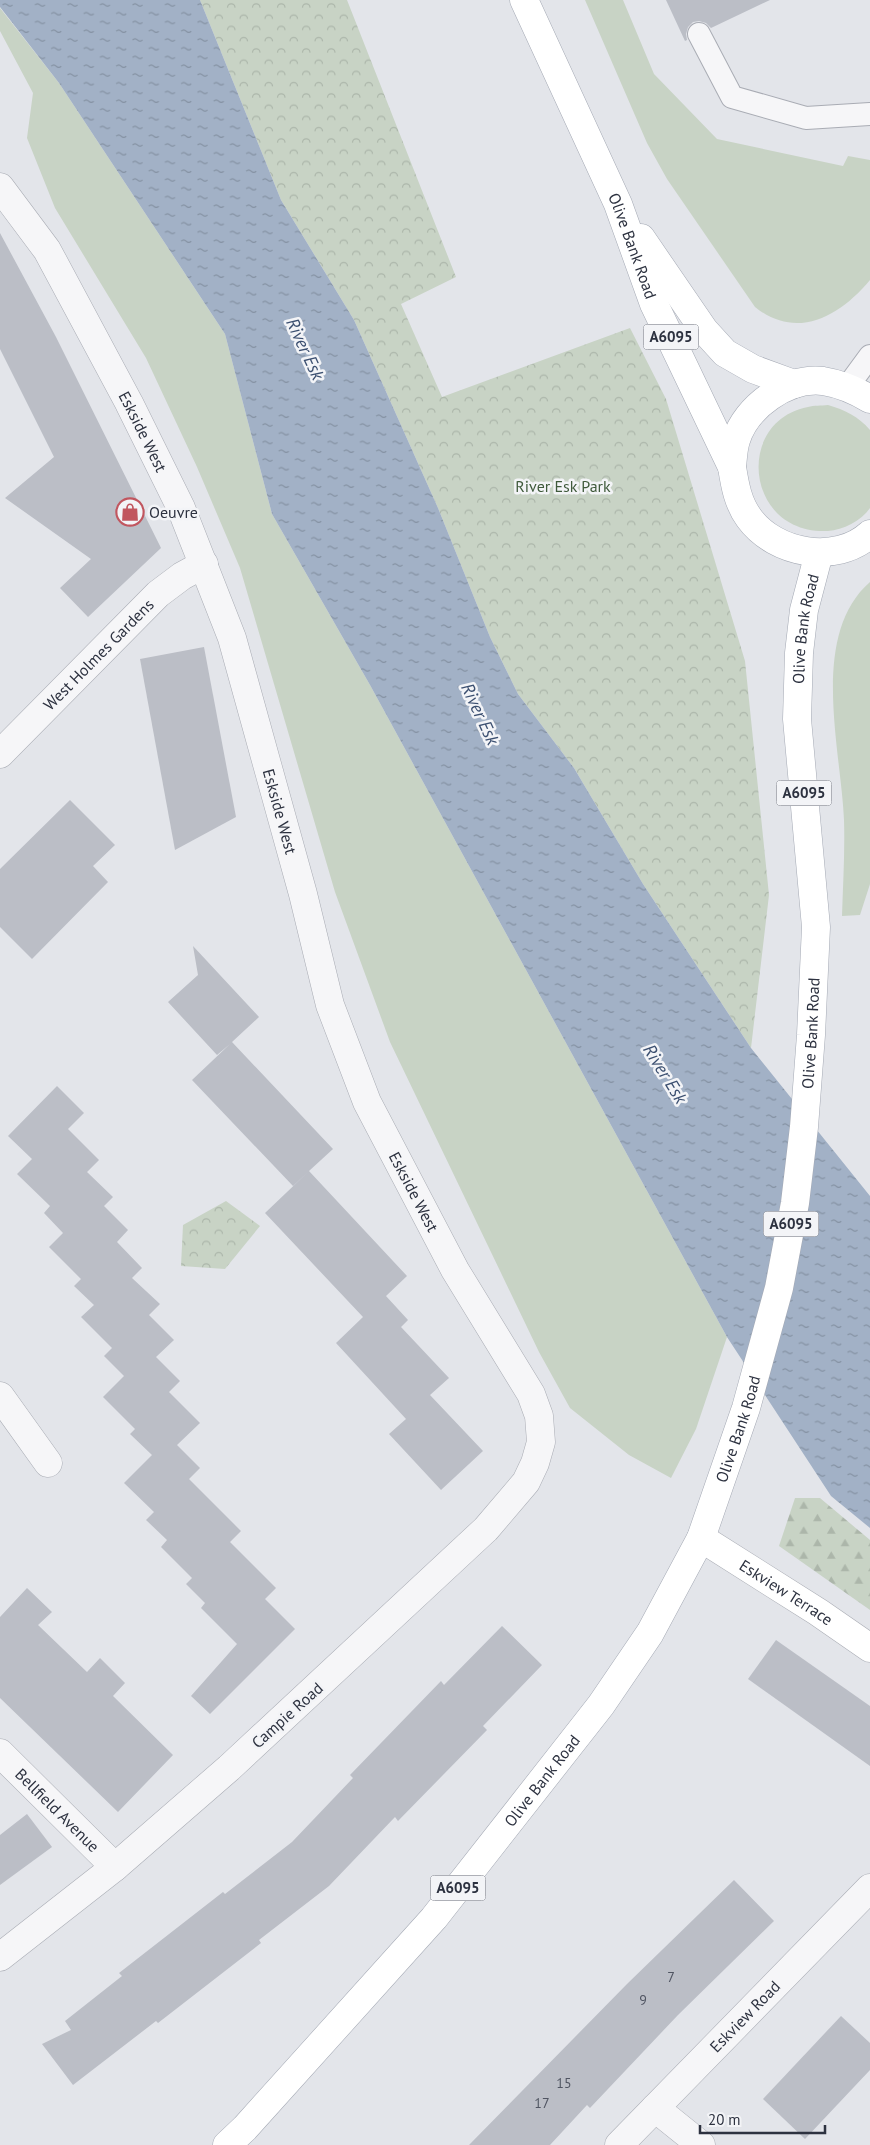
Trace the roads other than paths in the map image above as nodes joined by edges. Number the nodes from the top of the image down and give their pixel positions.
1 (524, 0) edge
2 (699, 34) dead end
3 (870, 114) edge
4 (0, 187) edge
5 (618, 204) junction
6 (870, 356) edge
7 (794, 384) junction
8 (859, 393) edge
9 (732, 467) junction
10 (870, 534) edge
11 (819, 553) junction
12 (204, 564) junction
13 (0, 754) edge
14 (0, 1396) edge
15 (541, 1442) joint
16 (48, 1463) dead end
17 (701, 1538) junction
18 (870, 1648) edge
19 (0, 1753) edge
20 (115, 1867) junction
21 (870, 1888) edge
22 (0, 1958) edge
23 (656, 2108) junction
24 (227, 2145) edge
25 (619, 2145) edge
26 (701, 2145) edge

1 - 5 main road, A6095
2 - 3 lane
4 - 12 street, Eskside West
5 - 7 main road, Olive Bank Road / A6095
5 - 9 main road, Olive Bank Road / A6095
6 - 8 lane
7 - 8 main road, Olive Bank Road / A6095
7 - 9 main road, Olive Bank Road / A6095
9 - 11 main road, Olive Bank Road / A6095
10 - 11 main road, Olive Bank Road / A6095
11 - 17 main road, Olive Bank Road / A6095
12 - 13 street, West Holmes Gardens
12 - 15 street, Eskside West
14 - 16 street
15 - 20 street, Campie Road
17 - 18 main road, Eskview Terrace
17 - 24 main road, Olive Bank Road / A6095
19 - 20 street, Bellfield Avenue
20 - 22 street, Campie Road
21 - 23 street, Eskview Road
23 - 25 street, Eskview Road
23 - 26 street

